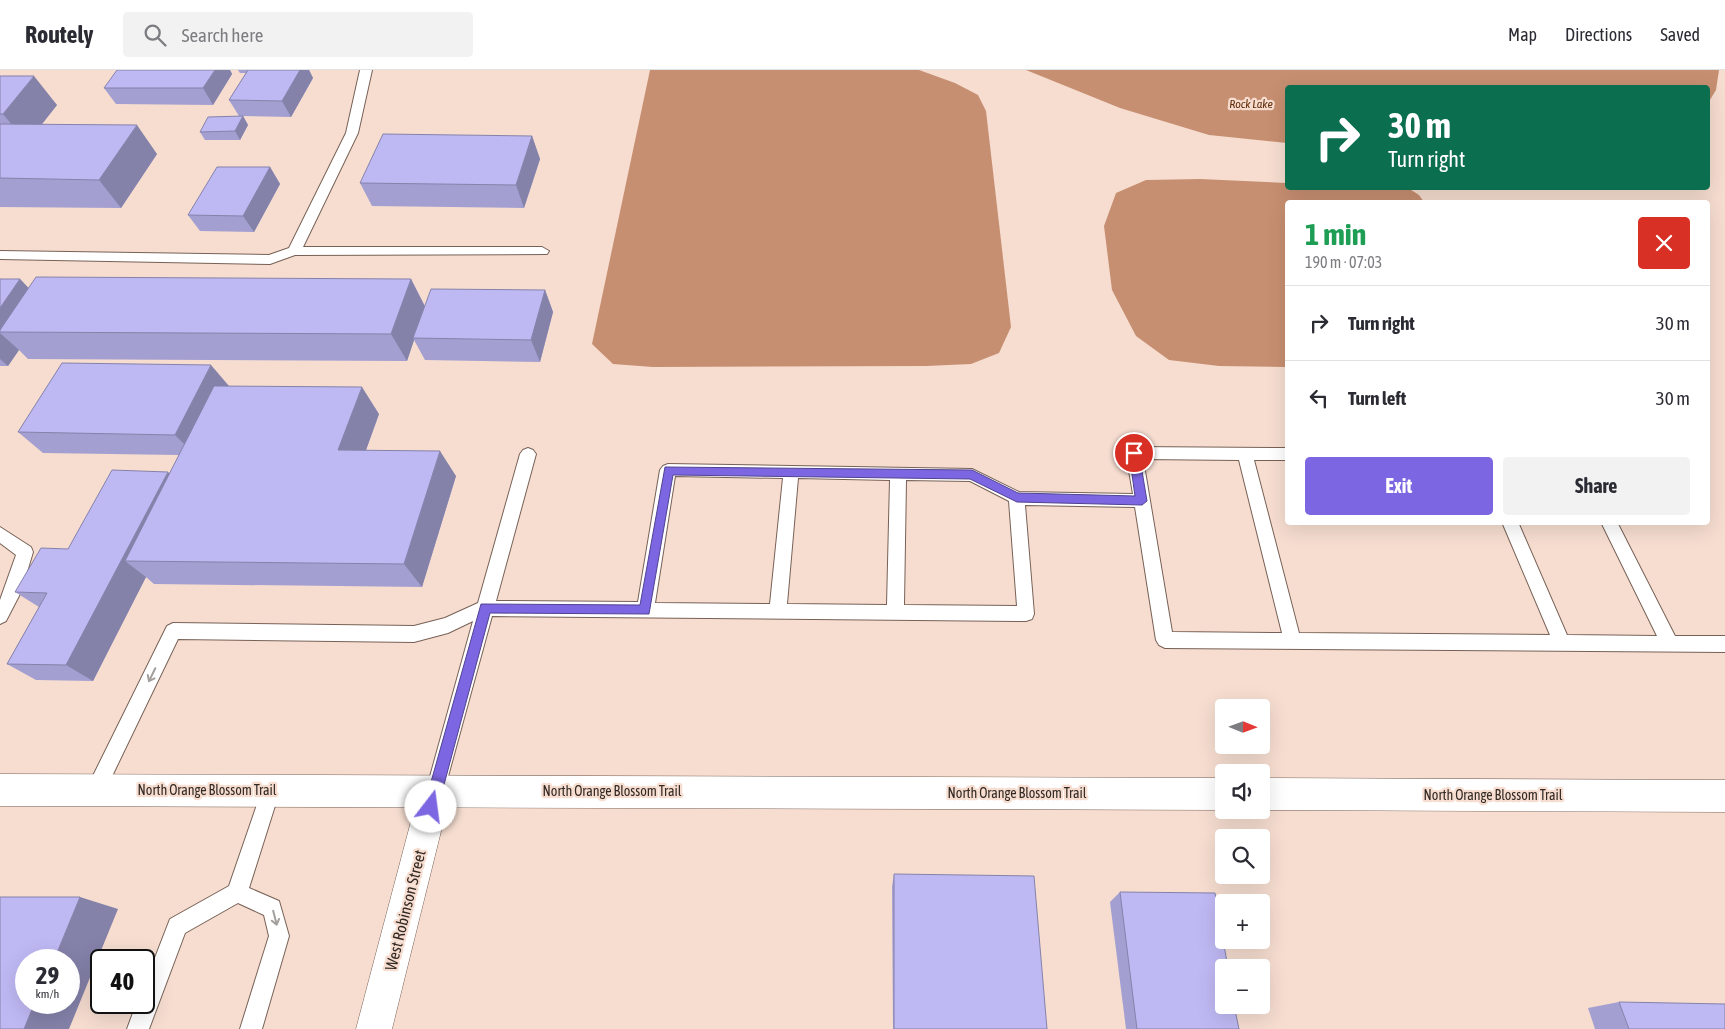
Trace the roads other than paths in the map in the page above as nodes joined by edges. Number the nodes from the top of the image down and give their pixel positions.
1 (366, 70) edge
2 (294, 251) junction
3 (542, 251) dead end
4 (0, 255) edge
5 (528, 454) dead end
6 (1244, 454) junction
7 (1285, 454) edge
8 (791, 472) junction
9 (898, 474) junction
10 (1017, 498) junction
11 (1142, 501) junction
12 (1511, 525) edge
13 (1610, 525) edge
14 (0, 534) edge
15 (485, 608) junction
16 (645, 610) junction
17 (778, 612) junction
18 (895, 613) junction
19 (0, 616) edge
20 (1293, 642) junction
21 (1562, 643) junction
22 (1670, 644) junction
23 (1725, 644) edge
24 (0, 790) edge
25 (95, 790) junction
26 (271, 790) junction
27 (435, 791) junction
28 (1215, 794) edge
29 (1270, 794) edge
30 (1725, 796) edge
31 (237, 892) junction
32 (138, 1029) edge
33 (251, 1029) edge
34 (374, 1029) edge

1 - 2 lane
2 - 3 lane
2 - 4 lane
5 - 15 lane
6 - 7 lane
6 - 11 lane
6 - 20 lane
8 - 9 lane
8 - 16 lane
8 - 17 lane
9 - 10 lane
9 - 18 lane
10 - 11 lane
10 - 18 lane
11 - 20 lane
12 - 21 lane
13 - 22 lane
14 - 19 lane
15 - 16 lane
15 -> 25 lane
15 - 27 lane
16 - 17 lane
17 - 18 lane
20 - 21 lane
21 - 22 lane
22 - 23 lane
24 - 25 main road, North Orange Blossom Trail
25 - 26 main road, North Orange Blossom Trail
26 - 27 main road, North Orange Blossom Trail
26 - 31 lane
27 - 28 main road, North Orange Blossom Trail
27 - 34 main road, West Robinson Street
29 - 30 main road, North Orange Blossom Trail
31 - 32 lane
31 -> 33 lane

